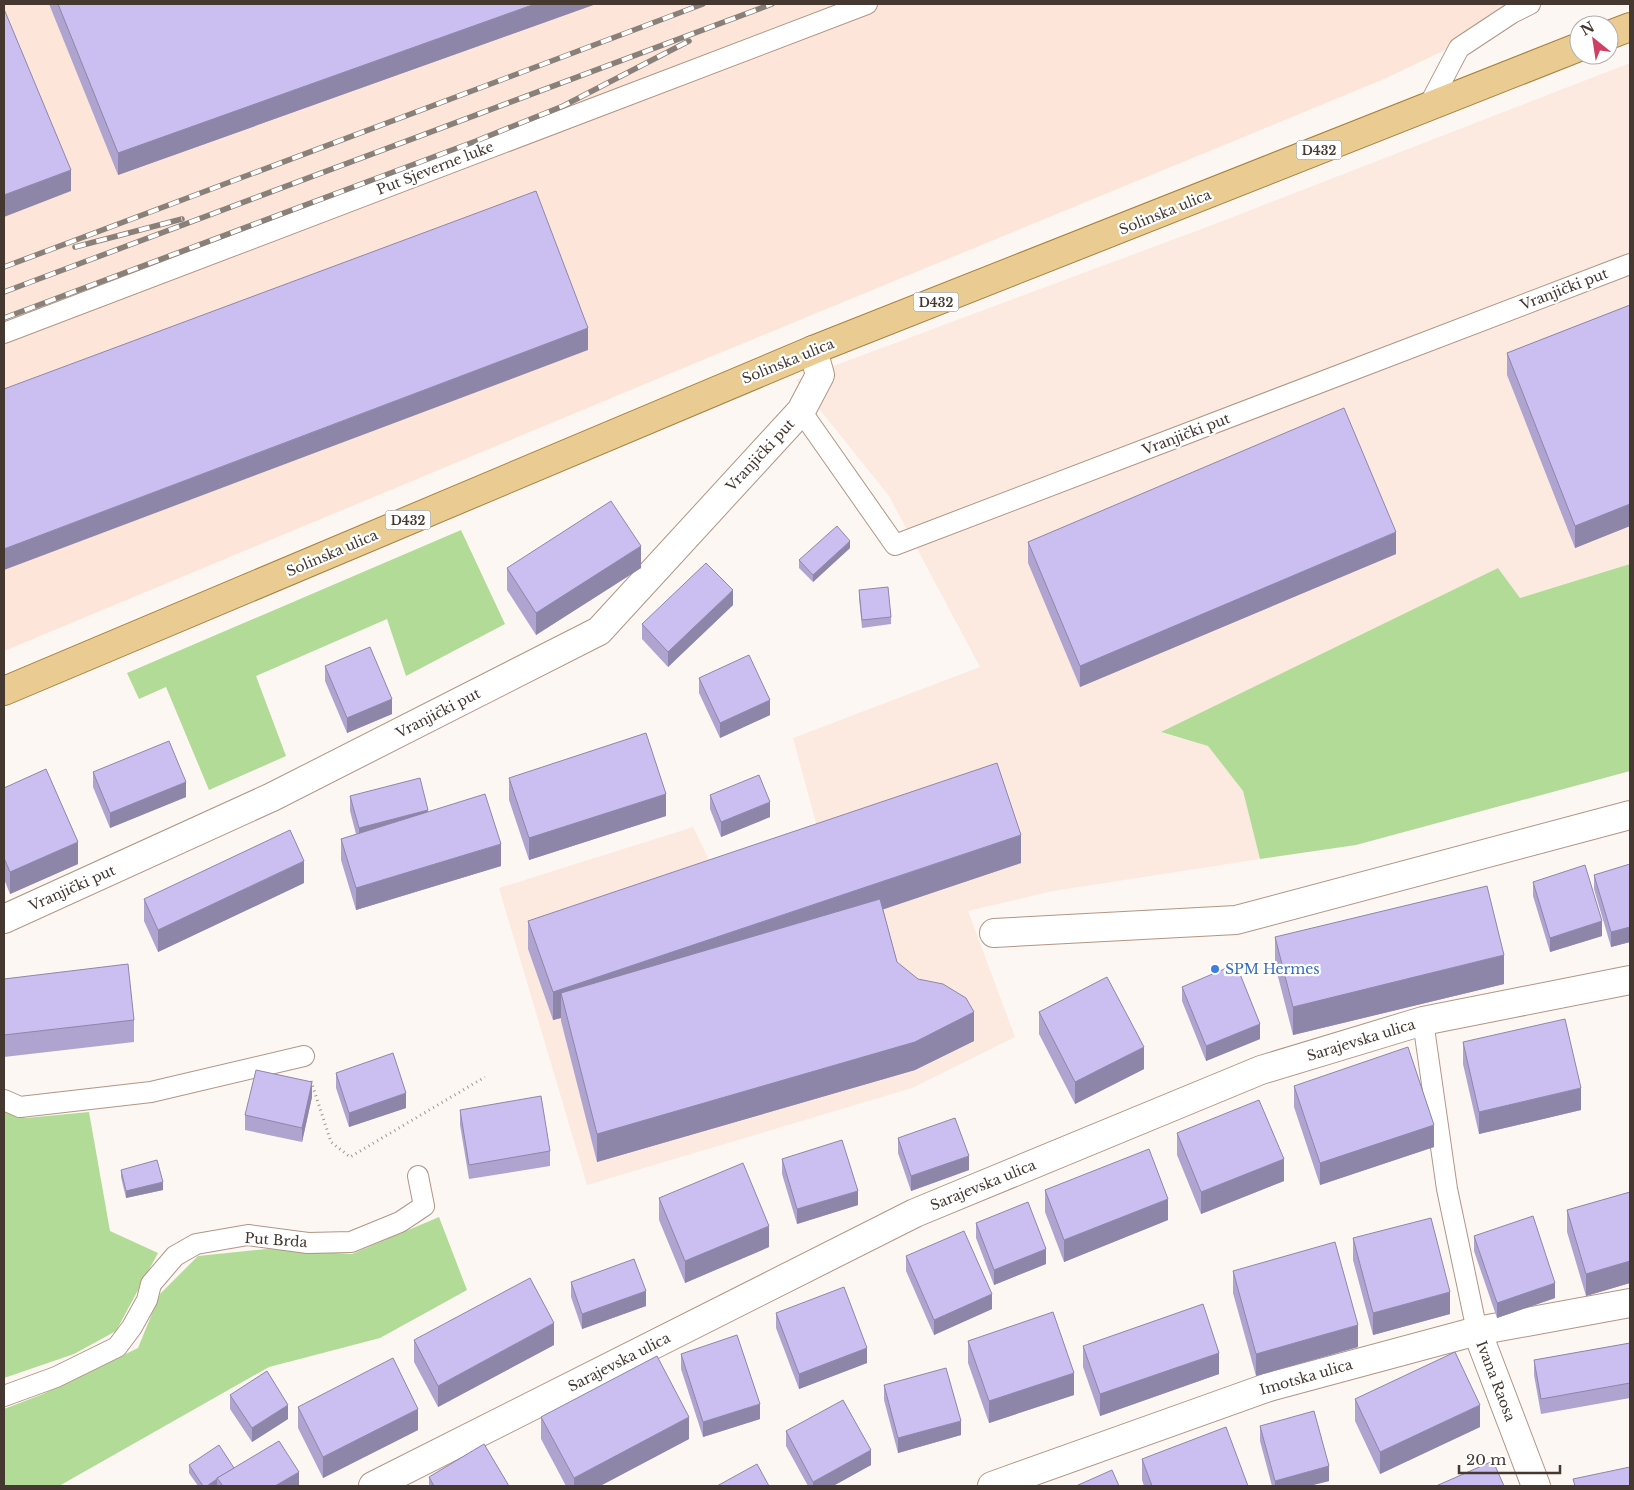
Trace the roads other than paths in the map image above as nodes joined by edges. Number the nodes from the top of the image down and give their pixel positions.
1 (867, 4) edge
2 (1530, 4) edge
3 (1569, 51) edge
4 (1428, 107) junction
5 (1630, 264) edge
6 (4, 333) edge
7 (812, 350) junction
8 (801, 411) junction
9 (4, 691) edge
10 (1630, 815) edge
11 (4, 919) edge
12 (994, 933) dead end
13 (1630, 980) edge
14 (1423, 1021) junction
15 (304, 1056) road end
16 (4, 1100) edge
17 (418, 1176) dead end
18 (1630, 1303) edge
19 (1477, 1331) junction
20 (4, 1396) edge
21 (373, 1486) edge
22 (992, 1486) edge
23 (1536, 1486) edge

1 - 6 lane, Put Sjeverne luke
2 - 4 lane
3 - 4 main road, Solinska ulica / D432
4 - 7 main road, Solinska ulica / D432
5 - 8 lane, Vranjički put
7 - 8 street, Vranjički put
7 - 9 main road, Solinska ulica / D432
8 - 11 street, Vranjički put
10 - 12 street
13 - 14 street, Sarajevska ulica
14 - 19 lane
14 - 21 street, Sarajevska ulica
15 - 16 lane
17 - 20 lane, Put Brda
18 - 19 street, Imotska ulica
19 - 22 street, Imotska ulica
19 - 23 street, Ivana Raosa

